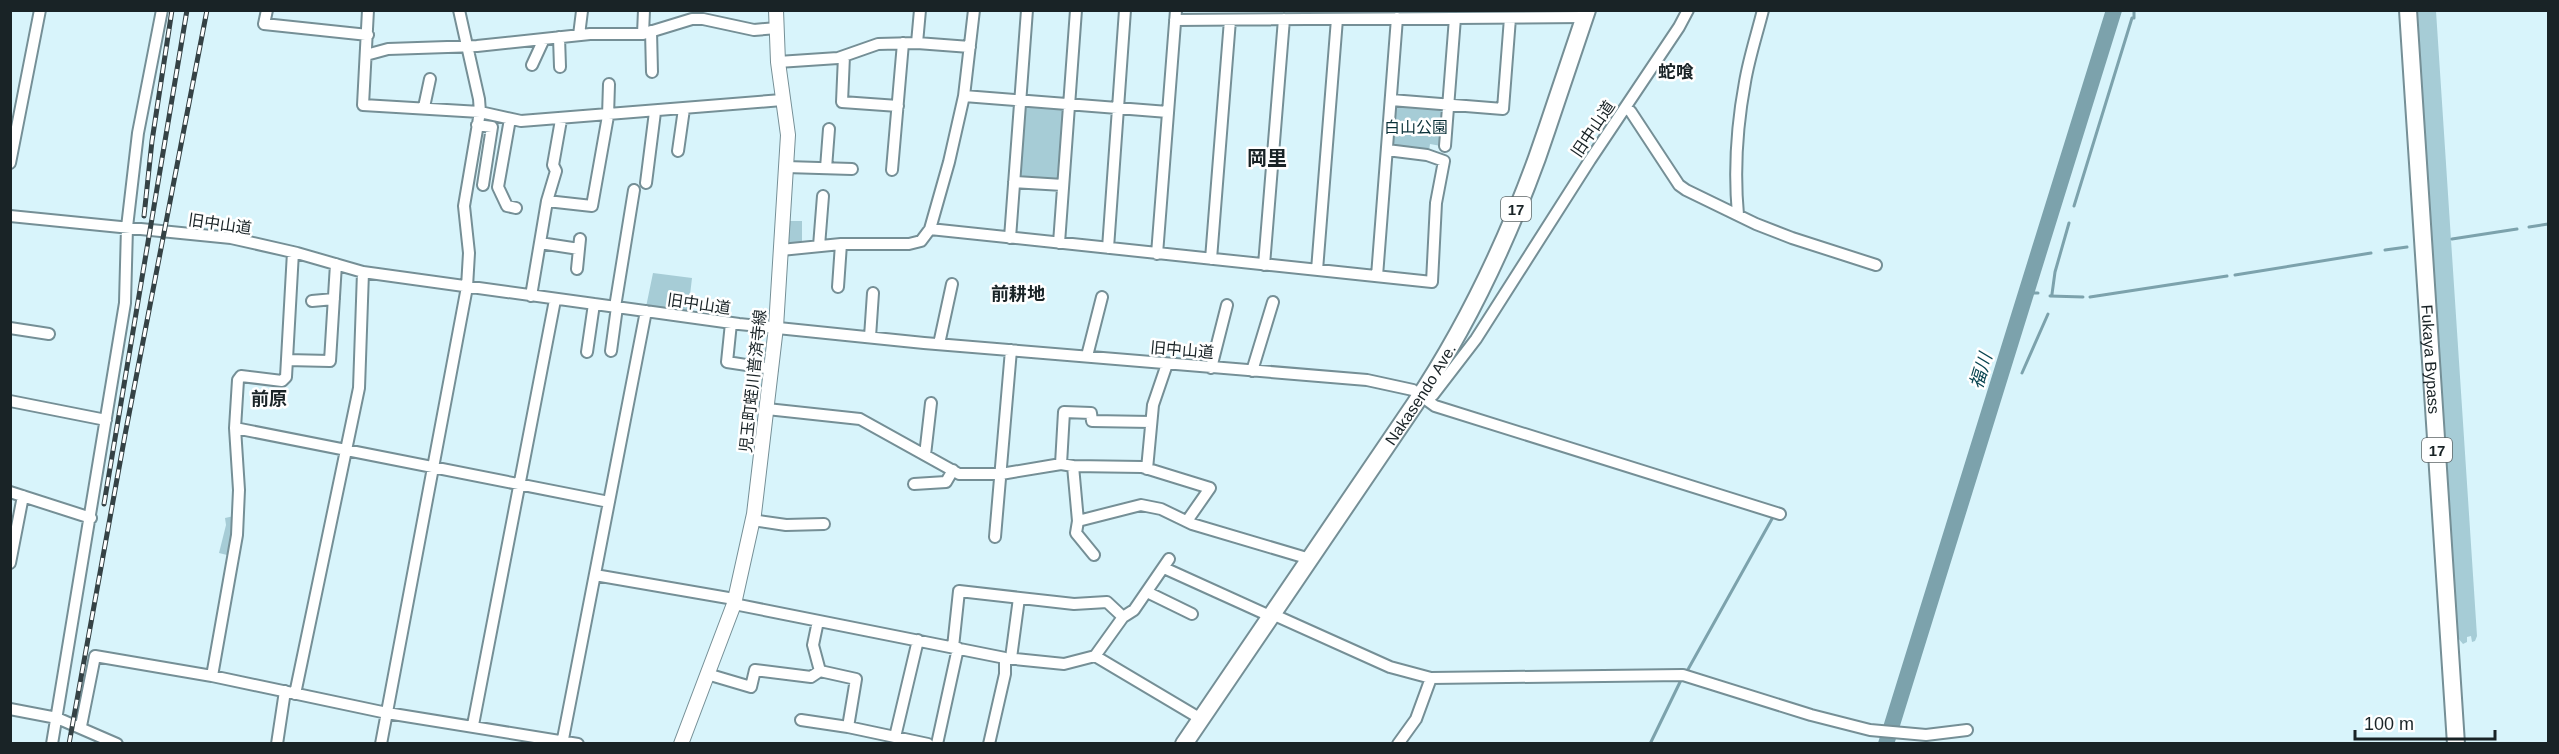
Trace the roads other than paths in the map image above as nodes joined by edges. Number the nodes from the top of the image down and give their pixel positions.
1 (40, 10) edge
2 (162, 10) edge
3 (267, 10) edge
4 (368, 10) edge
5 (459, 10) edge
6 (644, 10) edge
7 (776, 10) edge
8 (920, 10) edge
9 (974, 10) edge
10 (1027, 10) edge
11 (1076, 10) edge
12 (1125, 10) edge
13 (1688, 10) edge
14 (1763, 10) edge
15 (2408, 10) edge
16 (582, 11) edge
17 (1585, 14) edge
18 (698, 15) edge
19 (1175, 16) edge
20 (1397, 18) junction
21 (1455, 18) junction
22 (1510, 18) junction
23 (1284, 19) junction
24 (1337, 19) junction
25 (1230, 20) junction
26 (777, 28) junction
27 (647, 32) junction
28 (368, 35) junction
29 (579, 35) junction
30 (559, 37) junction
31 (544, 39) junction
32 (917, 43) junction
33 (903, 44) junction
34 (466, 47) junction
35 (970, 47) junction
36 (366, 55) junction
37 (844, 56) junction
38 (778, 62) junction
39 (532, 65) dead end
40 (560, 67) dead end
41 (652, 72) dead end
42 (430, 79) dead end
43 (609, 84) dead end
44 (964, 96) junction
45 (782, 100) junction
46 (1020, 100) junction
47 (1391, 100) junction
48 (1069, 104) junction
49 (1449, 105) junction
50 (898, 106) junction
51 (424, 107) junction
52 (1626, 107) junction
53 (1118, 108) junction
54 (684, 109) junction
55 (480, 112) junction
56 (654, 112) junction
57 (1168, 112) junction
58 (608, 116) junction
59 (510, 119) junction
60 (561, 120) junction
61 (477, 125) junction
62 (829, 129) dead end
63 (1445, 146) dead end
64 (1387, 150) junction
65 (678, 151) dead end
66 (10, 164) edge
67 (786, 167) junction
68 (826, 168) junction
69 (852, 169) dead end
70 (892, 170) dead end
71 (1014, 182) junction
72 (646, 183) dead end
73 (483, 185) dead end
74 (1063, 185) junction
75 (634, 190) dead end
76 (823, 196) dead end
77 (547, 201) junction
78 (516, 208) dead end
79 (1738, 215) junction
80 (10, 216) edge
81 (127, 227) junction
82 (930, 229) junction
83 (1010, 238) junction
84 (540, 243) junction
85 (1059, 243) junction
86 (841, 244) junction
87 (819, 246) junction
88 (1108, 248) junction
89 (781, 250) junction
90 (293, 252) junction
91 (1157, 254) junction
92 (1211, 259) junction
93 (336, 264) junction
94 (1264, 265) junction
95 (1876, 265) dead end
96 (577, 269) dead end
97 (1317, 270) junction
98 (363, 272) junction
99 (1377, 276) junction
100 (952, 284) dead end
101 (467, 287) junction
102 (838, 287) dead end
103 (873, 293) dead end
104 (531, 296) junction
105 (1102, 297) dead end
106 (334, 299) junction
107 (555, 300) junction
108 (312, 301) dead end
109 (1273, 302) dead end
110 (594, 304) junction
111 (1227, 305) dead end
112 (616, 307) junction
113 (646, 311) junction
114 (731, 323) junction
115 (1483, 325) junction
116 (1461, 326) junction
117 (776, 327) junction
118 (10, 328) edge
119 (49, 334) dead end
120 (870, 337) junction
121 (939, 344) junction
122 (1011, 350) junction
123 (611, 351) dead end
124 (587, 352) dead end
125 (1087, 356) junction
126 (287, 360) junction
127 (1167, 364) junction
128 (1211, 368) junction
129 (772, 369) junction
130 (1252, 371) junction
131 (1421, 396) junction
132 (10, 401) edge
133 (931, 403) dead end
134 (767, 410) junction
135 (106, 420) junction
136 (1151, 422) junction
137 (235, 428) junction
138 (345, 448) junction
139 (925, 455) junction
140 (1061, 464) junction
141 (434, 466) junction
142 (1073, 466) junction
143 (1147, 469) junction
144 (953, 470) junction
145 (1001, 474) junction
146 (520, 483) junction
147 (914, 484) dead end
148 (10, 492) edge
149 (23, 496) junction
150 (609, 502) junction
151 (1780, 514) dead end
152 (91, 518) junction
153 (752, 520) junction
154 (1078, 521) junction
155 (1187, 522) junction
156 (824, 524) dead end
157 (995, 537) dead end
158 (1094, 555) dead end
159 (1310, 559) junction
160 (10, 563) edge
161 (595, 575) junction
162 (1147, 592) junction
163 (1019, 598) junction
164 (734, 602) junction
165 (1192, 614) dead end
166 (1271, 615) junction
167 (1123, 617) junction
168 (818, 621) junction
169 (918, 640) junction
170 (956, 648) junction
171 (1095, 656) junction
172 (1008, 658) junction
173 (820, 671) junction
174 (707, 674) junction
175 (212, 676) junction
176 (1431, 678) junction
177 (290, 693) junction
178 (10, 709) edge
179 (387, 712) junction
180 (57, 718) junction
181 (1201, 719) junction
182 (801, 720) dead end
183 (473, 725) junction
184 (81, 726) junction
185 (848, 727) junction
186 (1967, 730) dead end
187 (895, 737) junction
188 (562, 743) edge
189 (52, 744) edge
190 (117, 744) edge
191 (277, 744) edge
192 (381, 744) edge
193 (578, 744) edge
194 (681, 744) edge
195 (928, 744) edge
196 (937, 744) edge
197 (989, 744) edge
198 (1184, 744) edge
199 (1398, 744) edge
200 (2456, 744) edge

1 - 66 street
2 - 81 street
3 - 28 street
4 - 28 street
5 - 34 street
6 - 27 street
7 - 26 main road, 児玉町蛭川普済寺線
8 - 32 street
9 - 35 street
10 - 46 street
11 - 48 street
12 - 53 street
13 - 52 street, 旧中山道
14 - 79 street
15 - 200 highway, Fukaya Bypass / 17
16 - 29 street
17 - 22 street
17 - 116 highway, Nakasendo Ave. / 17
18 - 26 street
18 - 27 street
19 - 25 street
19 - 57 street
20 - 21 street
20 - 24 street
20 - 47 street
21 - 22 street
21 - 49 street
22 - 49 street
23 - 24 street
23 - 25 street
23 - 94 street
24 - 97 street
25 - 92 street
26 - 38 main road, 児玉町蛭川普済寺線
27 - 29 street
27 - 41 street
28 - 36 street
29 - 30 street
30 - 31 street
30 - 40 street
31 - 34 street
31 - 39 street
32 - 33 street
32 - 35 street
33 - 37 street
33 - 50 street
34 - 36 street
34 - 55 street
35 - 44 street
36 - 51 street
37 - 38 street
37 - 50 street
38 - 45 main road, 児玉町蛭川普済寺線
42 - 51 street
43 - 58 street
44 - 46 street
44 - 82 street
45 - 54 street
45 - 67 main road, 児玉町蛭川普済寺線
46 - 48 street
46 - 71 street
47 - 49 street
47 - 64 street
48 - 53 street
48 - 74 street
49 - 63 street
50 - 70 street
51 - 55 street
52 - 79 street
52 - 115 street, 旧中山道
53 - 57 street
53 - 88 street
54 - 56 street
54 - 65 street
55 - 59 street
55 - 61 street
56 - 58 street
56 - 72 street
57 - 91 street
58 - 60 street
58 - 77 street
59 - 60 street
59 - 78 street
60 - 77 street
61 - 73 street
61 - 101 street
62 - 68 street
64 - 99 street
64 - 99 street
67 - 68 street
67 - 89 main road, 児玉町蛭川普済寺線
68 - 69 street
71 - 74 street
71 - 83 street
74 - 85 street
75 - 112 street
76 - 87 street
77 - 84 street
79 - 95 street
80 - 81 street, 旧中山道
81 - 90 street, 旧中山道
81 - 135 street
82 - 83 street
82 - 86 street
83 - 85 street
84 - 96 street
84 - 104 street
85 - 88 street
86 - 87 street
86 - 102 street
87 - 89 street
88 - 91 street
89 - 117 main road, 児玉町蛭川普済寺線
90 - 93 street, 旧中山道
90 - 126 street
91 - 92 street
92 - 94 street
93 - 98 street, 旧中山道
93 - 106 street
94 - 97 street
97 - 99 street
98 - 101 street, 旧中山道
98 - 138 street
100 - 121 street
101 - 104 street, 旧中山道
101 - 141 street
103 - 120 street
104 - 107 street, 旧中山道
105 - 125 street
106 - 108 street
106 - 126 street
107 - 110 street, 旧中山道
107 - 146 street
109 - 130 street
110 - 112 street, 旧中山道
110 - 124 street
111 - 128 street
112 - 113 street, 旧中山道
112 - 123 street
113 - 114 street, 旧中山道
113 - 150 street
114 - 117 street, 旧中山道
114 - 129 street
115 - 116 street
115 - 116 street
115 - 131 street, 旧中山道
116 - 131 highway, Nakasendo Ave. / 17
117 - 120 street, 旧中山道
117 - 129 main road, 児玉町蛭川普済寺線
118 - 119 street
120 - 121 street, 旧中山道
121 - 122 street, 旧中山道
122 - 125 street, 旧中山道
122 - 145 street
125 - 127 street, 旧中山道
126 - 137 street
127 - 128 street, 旧中山道
127 - 136 street
128 - 130 street, 旧中山道
129 - 134 main road, 児玉町蛭川普済寺線
130 - 131 street, 旧中山道
131 - 151 street, 旧中山道
131 - 159 highway, Nakasendo Ave. / 17
132 - 135 street
133 - 139 street
134 - 139 street
134 - 153 main road, 児玉町蛭川普済寺線
135 - 152 street
136 - 140 street
136 - 143 street
137 - 138 street
137 - 175 street
138 - 141 street
138 - 177 street
139 - 144 street
140 - 142 street
140 - 145 street
141 - 146 street
141 - 179 street
142 - 143 street
142 - 154 street
143 - 155 street
144 - 145 street
144 - 147 street
145 - 157 street
146 - 150 street
146 - 183 street
148 - 149 street
149 - 152 street
149 - 160 street
150 - 161 street
152 - 180 street
153 - 156 street
153 - 164 main road, 児玉町蛭川普済寺線
154 - 155 street
154 - 158 street
155 - 159 street
159 - 166 highway, Nakasendo Ave. / 17
161 - 164 street
161 - 188 street
162 - 165 street
162 - 166 street
162 - 167 street
163 - 167 street
163 - 170 street
163 - 172 street
164 - 168 street
164 - 174 main road, 児玉町蛭川普済寺線
166 - 176 street
166 - 181 highway, Nakasendo Ave. / 17
167 - 171 street
168 - 169 street
168 - 173 street
169 - 170 street
169 - 187 street
170 - 172 street
170 - 196 street
171 - 172 street
171 - 181 street
172 - 197 street
173 - 174 street
173 - 185 street
174 - 194 main road, 児玉町蛭川普済寺線
175 - 177 street
175 - 184 street
176 - 186 street
176 - 199 street
177 - 179 street
177 - 191 street
178 - 180 street
179 - 183 street
179 - 192 street
180 - 184 street
180 - 189 street
181 - 198 highway, Nakasendo Ave. / 17
182 - 185 street
183 - 188 street
184 - 190 street
185 - 187 street
187 - 195 street
188 - 193 street

